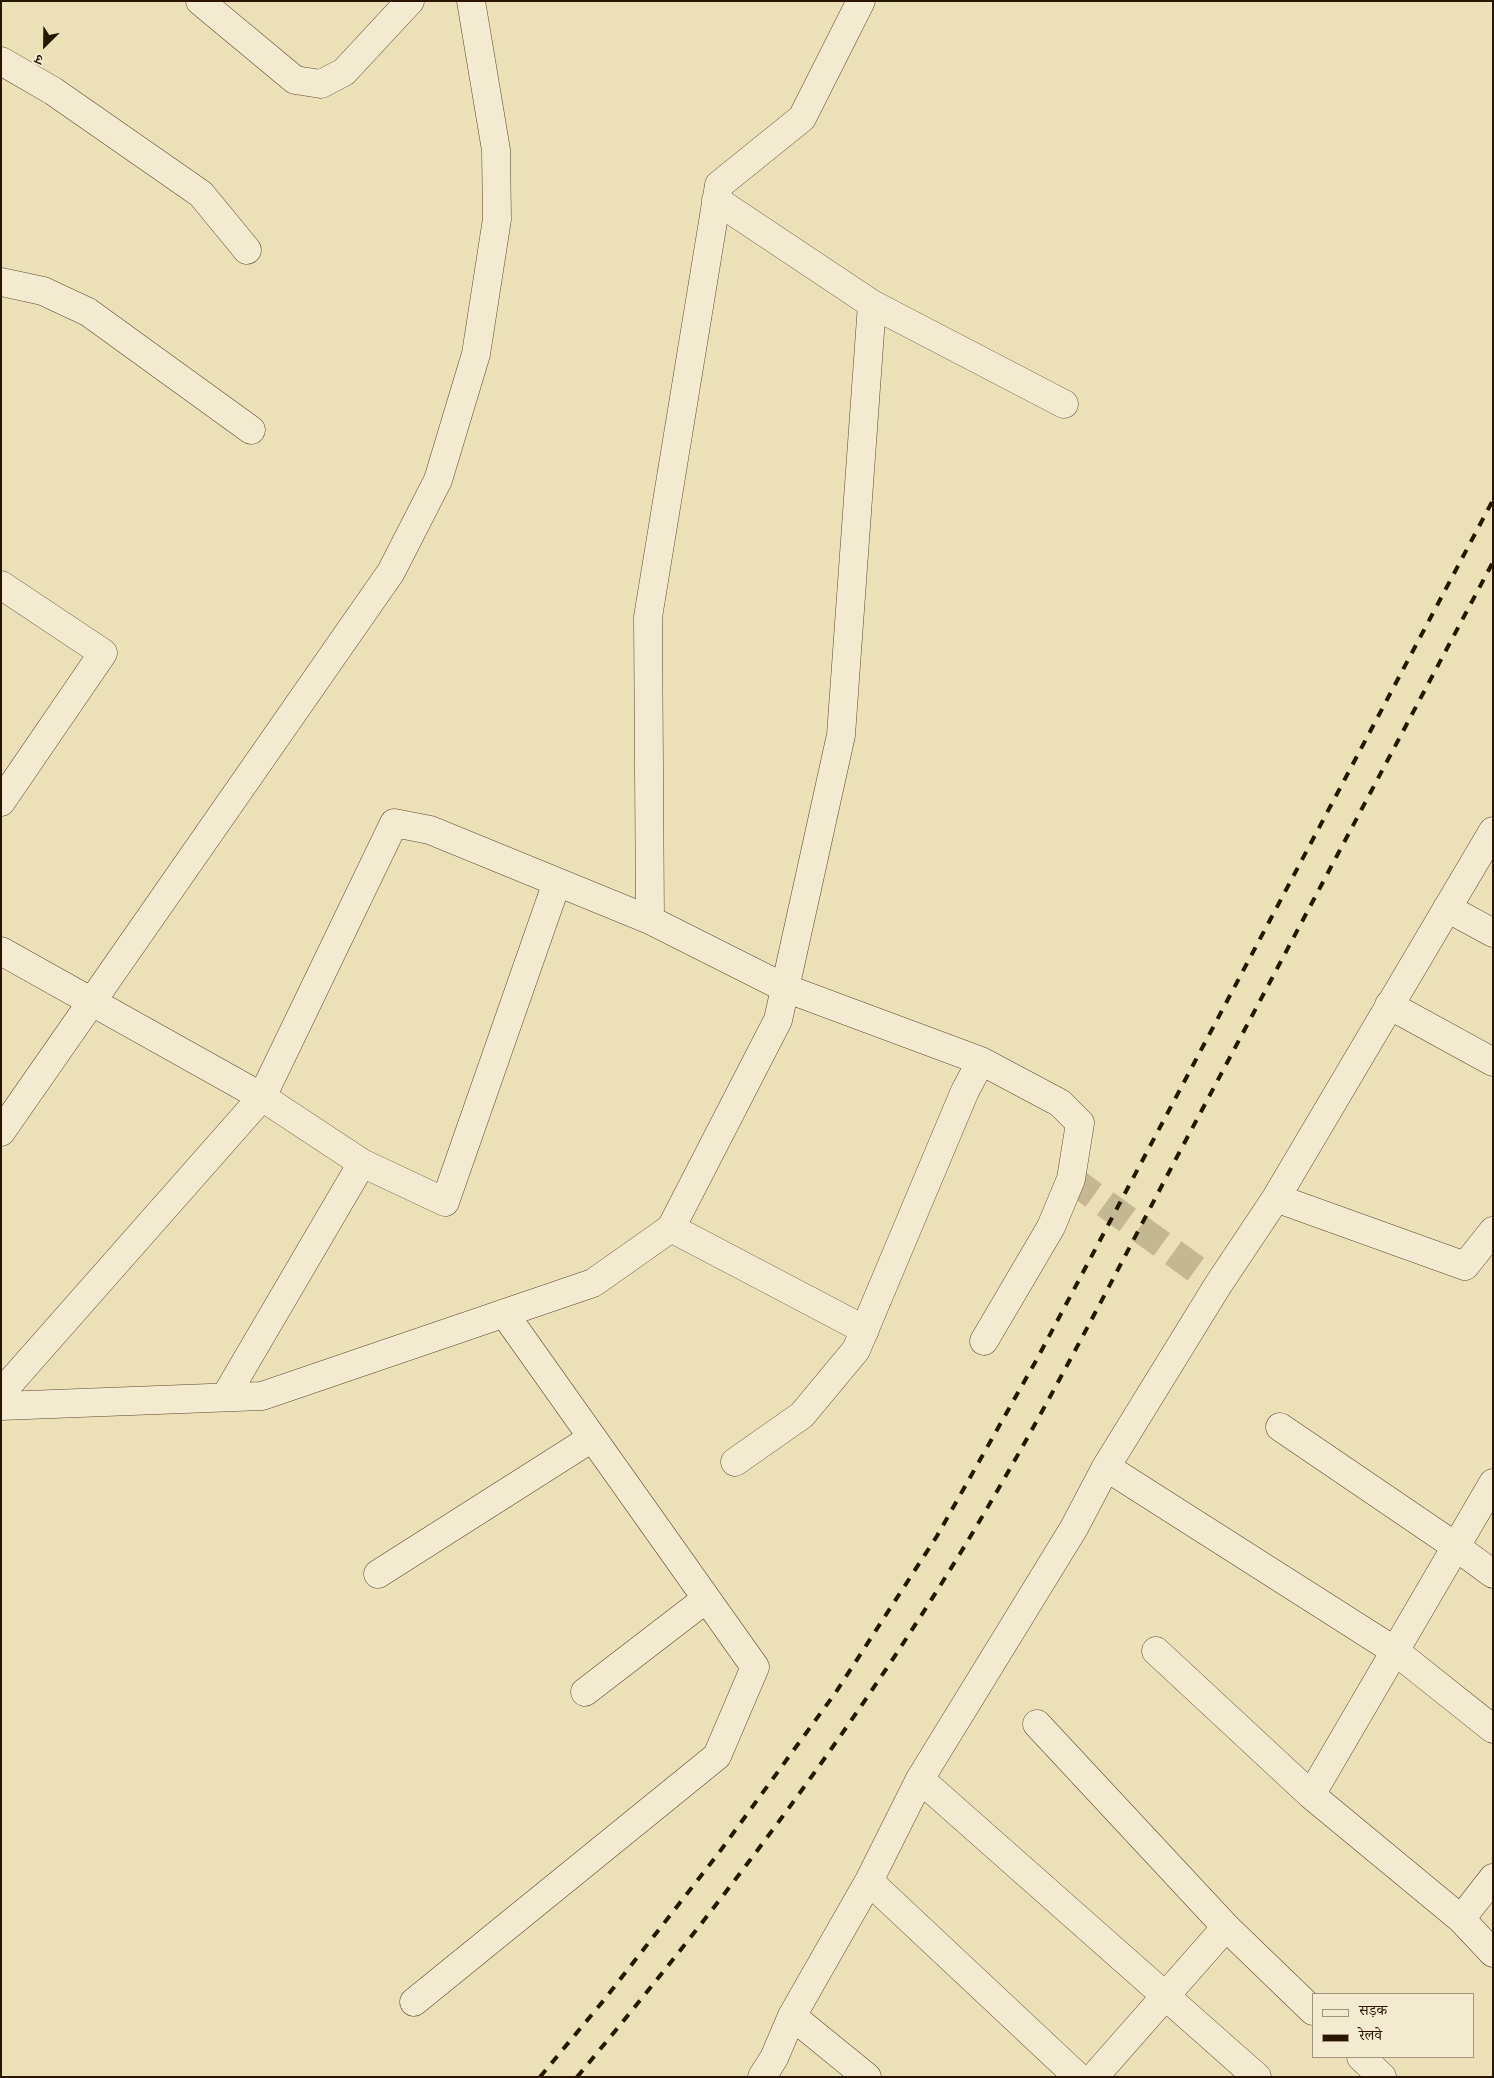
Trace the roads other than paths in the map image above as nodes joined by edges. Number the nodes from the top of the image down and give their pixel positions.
1 (200, 1) edge
2 (410, 1) edge
3 (471, 1) edge
4 (860, 1) edge
5 (1, 61) edge
6 (716, 200) junction
7 (246, 250) dead end
8 (1, 282) edge
9 (872, 304) junction
10 (1064, 404) dead end
11 (251, 430) dead end
12 (1, 586) edge
13 (1, 802) edge
14 (1493, 831) edge
15 (557, 882) junction
16 (1447, 908) junction
17 (650, 920) junction
18 (1493, 933) edge
19 (1, 950) edge
20 (784, 988) junction
21 (92, 1001) junction
22 (1389, 1005) junction
23 (981, 1061) junction
24 (1493, 1062) edge
25 (262, 1097) junction
26 (1, 1132) edge
27 (362, 1163) junction
28 (1276, 1198) junction
29 (671, 1228) junction
30 (1493, 1231) edge
31 (504, 1313) junction
32 (865, 1330) junction
33 (984, 1342) dead end
34 (1, 1393) edge
35 (225, 1397) junction
36 (1, 1406) edge
37 (1280, 1427) dead end
38 (592, 1438) junction
39 (735, 1462) dead end
40 (1106, 1468) junction
41 (1493, 1483) edge
42 (1456, 1546) junction
43 (378, 1574) dead end
44 (1493, 1574) edge
45 (706, 1598) junction
46 (1395, 1650) junction
47 (1156, 1651) dead end
48 (585, 1692) dead end
49 (1037, 1724) dead end
50 (1493, 1729) edge
51 (920, 1779) junction
52 (1311, 1795) junction
53 (1493, 1878) edge
54 (869, 1882) junction
55 (1461, 1919) junction
56 (1226, 1927) junction
57 (1493, 1953) edge
58 (1165, 1997) junction
59 (414, 2002) dead end
60 (1312, 2009) edge
61 (792, 2016) junction
62 (1362, 2058) edge
63 (768, 2068) edge
64 (867, 2077) edge
65 (1078, 2077) edge
66 (1094, 2077) edge
67 (1257, 2077) edge
68 (1382, 2077) edge

1 - 2 street
3 - 21 street
4 - 6 street
5 - 7 street
6 - 9 street
6 - 17 street
8 - 11 street
9 - 10 street
9 - 20 street
12 - 13 street
14 - 16 street
15 - 17 street
15 - 25 street
15 - 27 street
16 - 18 street
16 - 22 street
17 - 20 street
19 - 21 street
20 - 23 street
20 - 29 street
21 - 25 street
21 - 26 street
22 - 24 street
22 - 28 street
23 - 32 street
23 - 33 street
25 - 27 street
25 - 34 street
27 - 35 street
28 - 30 street
28 - 40 street
29 - 31 street
29 - 32 street
31 - 35 street
31 - 38 street
32 - 39 street
35 - 36 street
37 - 42 street
38 - 43 street
38 - 45 street
40 - 46 street
40 - 51 street
41 - 42 street
42 - 44 street
42 - 46 street
45 - 48 street
45 - 59 street
46 - 50 street
46 - 52 street
47 - 52 street
49 - 56 street
51 - 54 street
51 - 58 street
52 - 55 street
53 - 55 street
54 - 61 street
54 - 65 street
55 - 57 street
56 - 58 street
56 - 60 street
58 - 66 street
58 - 67 street
61 - 63 street
61 - 64 street
62 - 68 street

